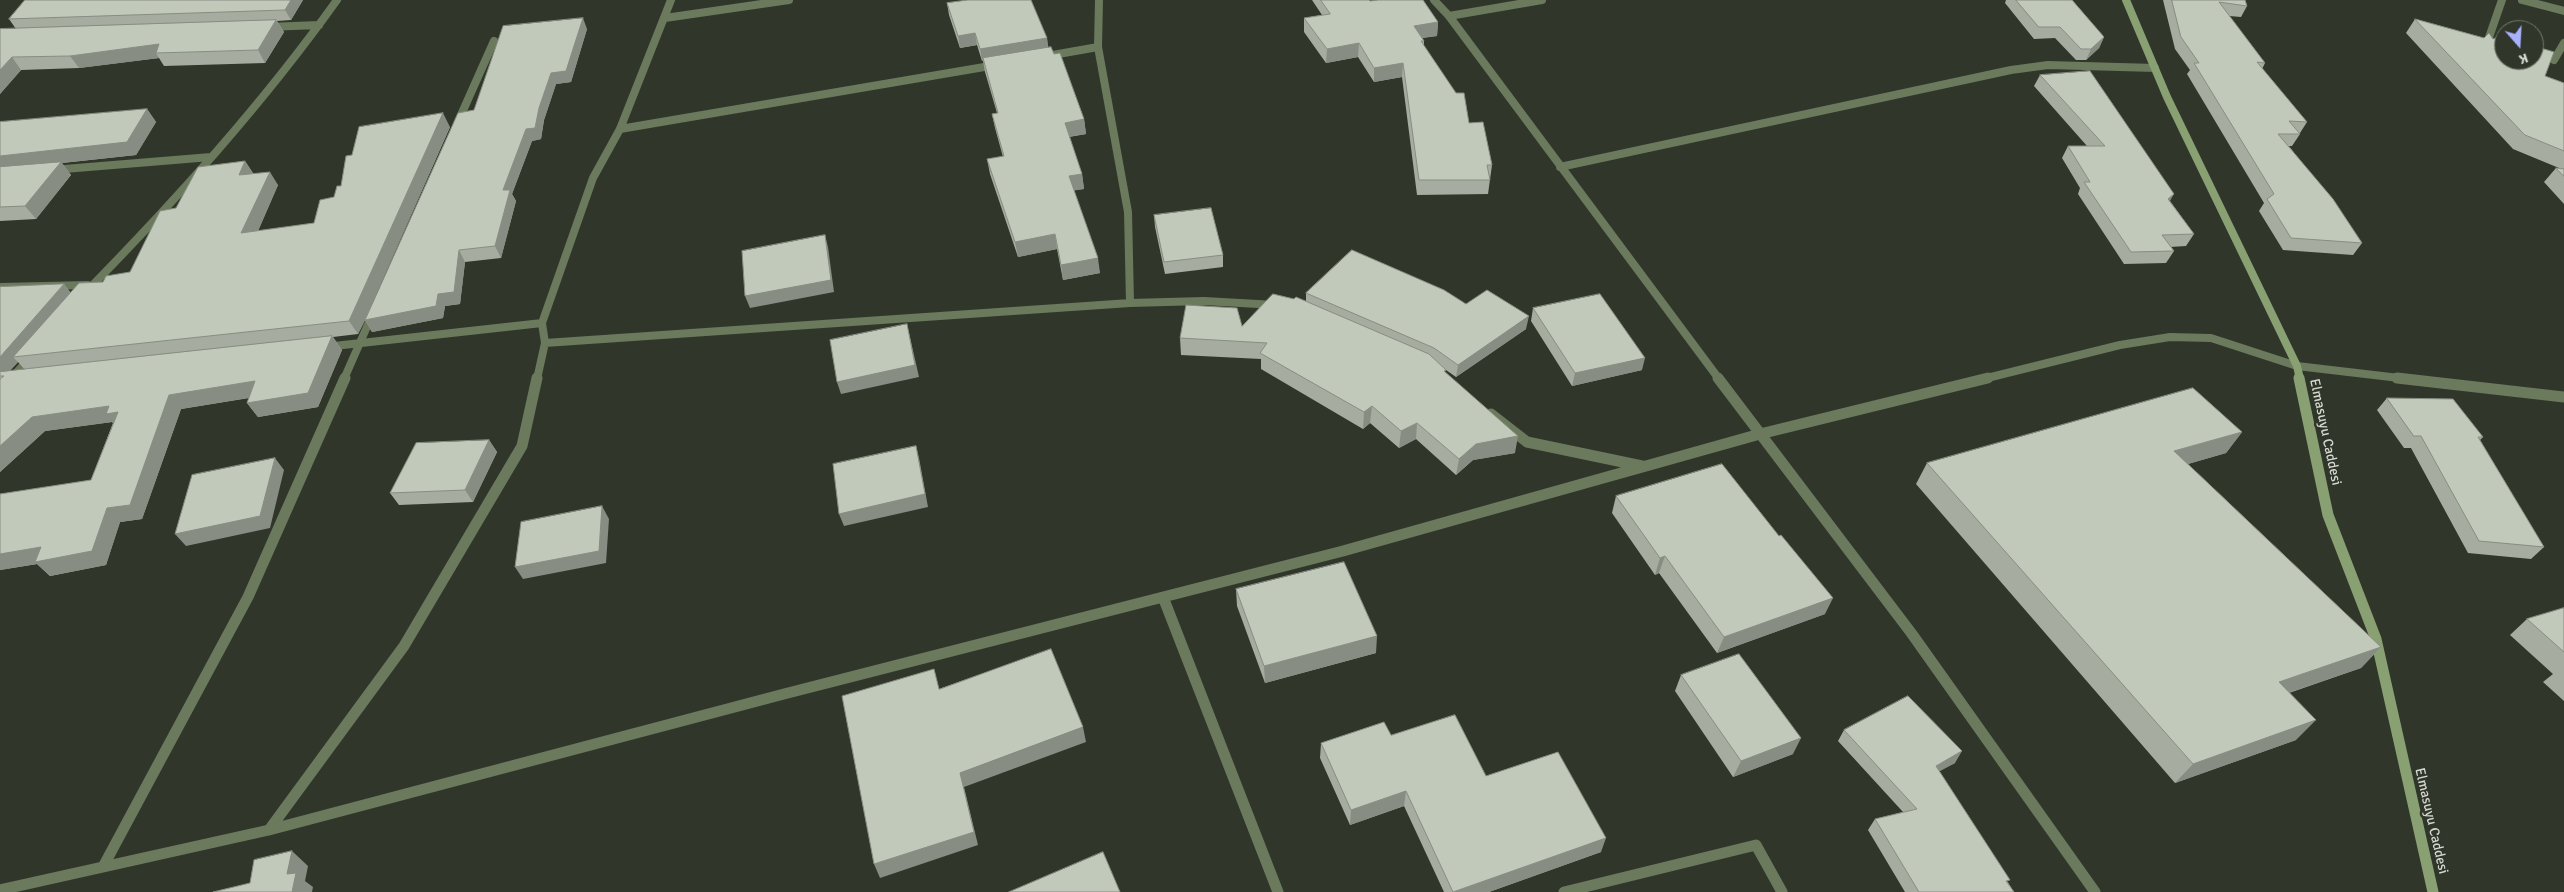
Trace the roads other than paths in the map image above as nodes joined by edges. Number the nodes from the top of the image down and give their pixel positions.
1 (337, 0) edge
2 (671, 0) edge
3 (789, 0) edge
4 (1099, 0) edge
5 (1434, 0) edge
6 (1542, 0) edge
7 (2126, 0) edge
8 (2502, 0) edge
9 (2522, 0) edge
10 (2564, 12) edge
11 (1449, 16) junction
12 (665, 18) junction
13 (319, 25) junction
14 (259, 27) edge
15 (494, 41) dead end
16 (2564, 43) edge
17 (1098, 47) junction
18 (2485, 48) edge
19 (1039, 57) edge
20 (2554, 60) dead end
21 (1000, 64) edge
22 (2155, 68) junction
23 (620, 129) junction
24 (450, 138) edge
25 (211, 157) junction
26 (1560, 167) junction
27 (38, 172) edge
28 (92, 285) junction
29 (0, 286) edge
30 (79, 299) edge
31 (379, 299) edge
32 (1130, 303) junction
33 (1290, 305) edge
34 (542, 323) junction
35 (360, 343) junction
36 (545, 343) junction
37 (311, 348) edge
38 (36, 350) edge
39 (2297, 366) junction
40 (30, 377) edge
41 (11, 379) junction
42 (0, 385) edge
43 (2564, 397) edge
44 (1482, 406) edge
45 (1760, 434) junction
46 (1644, 466) junction
47 (1162, 597) junction
48 (269, 830) junction
49 (104, 865) junction
50 (0, 890) edge
51 (1278, 892) edge
52 (1564, 892) edge
53 (1782, 892) edge
54 (2095, 892) edge
55 (2433, 892) edge

1 - 13 street
2 - 12 street
3 - 12 street
4 - 17 street
5 - 11 street
6 - 11 street
7 - 22 street, Elmasuyu Caddesi
8 - 18 street
9 - 10 street
11 - 26 street
12 - 23 street
13 - 14 street
13 - 25 street
15 - 24 street
16 - 20 street
17 - 19 street
17 - 32 street
21 - 23 street
22 - 26 street
22 - 39 street, Elmasuyu Caddesi
23 - 34 street
25 - 27 street
25 - 28 street
26 - 45 street
28 - 29 street
28 - 30 street
31 - 35 street
32 - 33 street
32 - 36 street
34 - 35 street
34 - 36 street
35 - 37 street
35 - 49 street
36 - 48 street
38 - 41 street
39 - 43 street
39 - 45 street
39 - 55 street, Elmasuyu Caddesi
40 - 41 street
41 - 42 street
44 - 46 street
45 - 46 street
45 - 54 street
46 - 47 street
47 - 48 street
47 - 51 street
48 - 49 street
49 - 50 street
52 - 53 street

